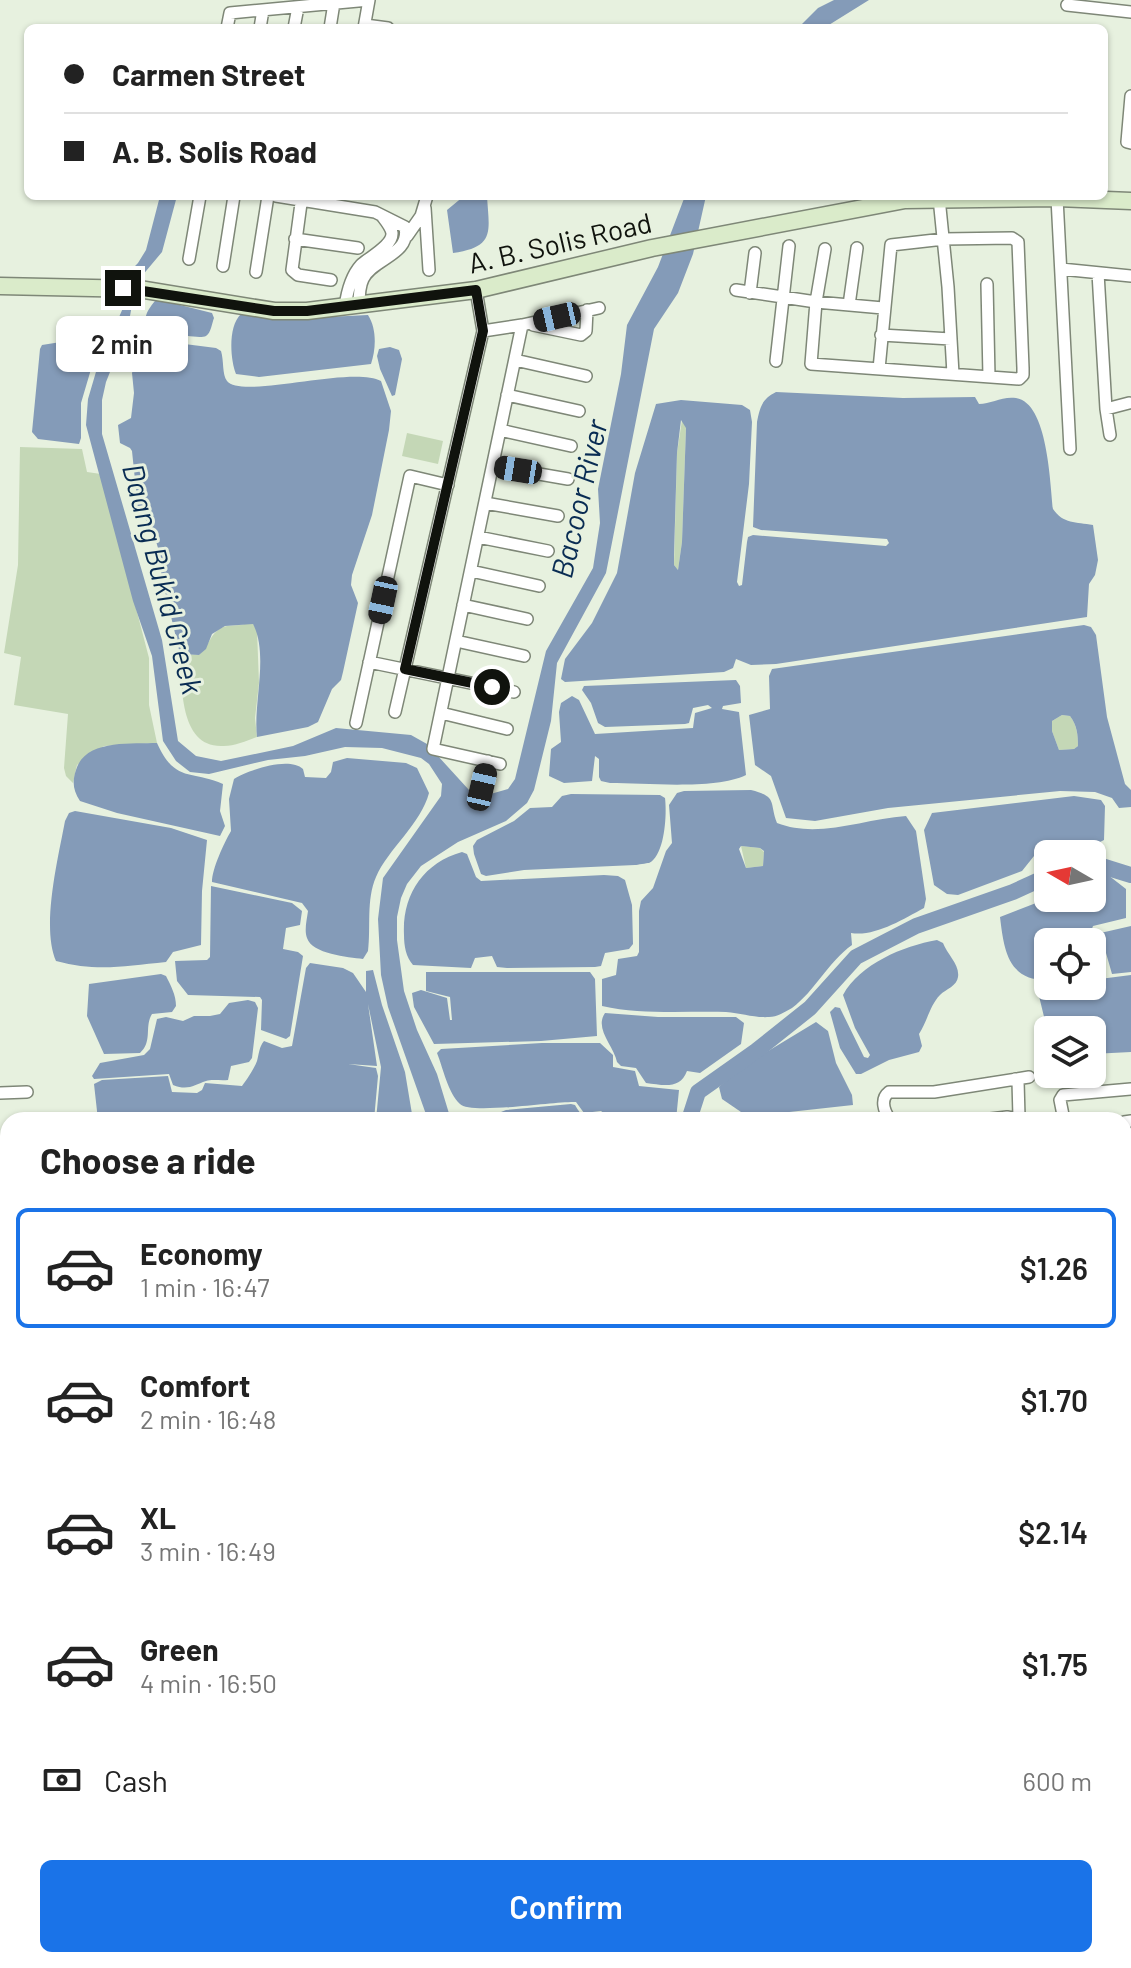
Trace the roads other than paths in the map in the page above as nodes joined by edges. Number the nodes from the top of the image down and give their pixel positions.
1 (369, 0) edge
2 (334, 3) junction
3 (1067, 5) dead end
4 (298, 7) junction
5 (263, 10) junction
6 (1131, 12) edge
7 (228, 24) edge
8 (261, 24) edge
9 (295, 24) edge
10 (331, 24) edge
11 (365, 24) edge
12 (1131, 96) edge
13 (1129, 143) edge
14 (199, 200) edge
15 (233, 200) edge
16 (267, 200) edge
17 (302, 200) edge
18 (905, 200) edge
19 (939, 200) edge
20 (1057, 200) edge
21 (1106, 200) edge
22 (339, 201) edge
23 (1131, 201) edge
24 (426, 202) edge
25 (382, 215) junction
26 (407, 236) junction
27 (295, 239) junction
28 (944, 239) junction
29 (789, 246) dead end
30 (358, 248) dead end
31 (857, 248) dead end
32 (825, 249) dead end
33 (755, 253) dead end
34 (189, 259) dead end
35 (223, 266) dead end
36 (1061, 269) junction
37 (429, 270) dead end
38 (256, 272) dead end
39 (1098, 273) junction
40 (1131, 276) edge
41 (331, 280) dead end
42 (987, 284) dead end
43 (0, 286) edge
44 (476, 290) junction
45 (736, 290) dead end
46 (750, 293) junction
47 (781, 298) junction
48 (816, 302) junction
49 (849, 305) junction
50 (352, 306) junction
51 (883, 308) junction
52 (524, 324) junction
53 (483, 331) junction
54 (881, 335) junction
55 (951, 339) junction
56 (515, 360) junction
57 (776, 361) dead end
58 (879, 369) junction
59 (953, 374) junction
60 (586, 376) dead end
61 (989, 377) junction
62 (507, 395) junction
63 (1129, 403) dead end
64 (1106, 409) junction
65 (579, 411) dead end
66 (500, 430) junction
67 (1110, 435) dead end
68 (571, 446) dead end
69 (1070, 449) dead end
70 (493, 466) junction
71 (568, 479) dead end
72 (448, 485) junction
73 (485, 503) junction
74 (558, 516) dead end
75 (478, 537) junction
76 (548, 551) dead end
77 (471, 571) junction
78 (539, 586) dead end
79 (463, 605) junction
80 (527, 619) dead end
81 (456, 641) junction
82 (524, 656) dead end
83 (369, 662) junction
84 (405, 669) junction
85 (448, 678) junction
86 (514, 692) dead end
87 (395, 712) dead end
88 (441, 713) junction
89 (356, 723) dead end
90 (507, 729) dead end
91 (482, 787) dead end
92 (1029, 1077) dead end
93 (1015, 1079) junction
94 (1131, 1089) edge
95 (27, 1092) dead end
96 (0, 1093) edge
97 (885, 1112) edge
98 (1021, 1112) edge
99 (1062, 1112) edge

1 - 2 street
1 - 11 street
2 - 4 street
2 - 10 street
3 - 6 street
4 - 5 street
4 - 9 street
5 - 7 street
5 - 8 street
12 - 13 street
14 - 34 street
15 - 35 street
16 - 38 street
17 - 27 street
18 - 44 street, A. B. Solis Road
19 - 28 street
20 - 36 street
21 - 23 street, A. B. Solis Road
22 - 25 street
24 - 26 street
24 - 37 street
25 - 26 street
25 - 50 street
26 - 50 street
27 - 30 street
27 - 41 street
28 - 51 street
28 - 55 street
28 - 61 street
29 - 47 street
31 - 49 street
32 - 48 street
33 - 46 street
36 - 39 street
36 - 69 street
39 - 40 street
39 - 64 street
42 - 61 street
43 - 50 street, A. B. Solis Road
44 - 50 street, A. B. Solis Road
44 - 53 street
45 - 46 street
46 - 47 street
47 - 48 street
47 - 57 street
48 - 49 street
48 - 58 street
49 - 51 street
51 - 54 street
52 - 52 street
52 - 53 street
52 - 56 street
53 - 72 street
54 - 55 street
54 - 58 street
55 - 59 street
56 - 60 street
56 - 62 street
58 - 59 street
59 - 61 street
62 - 65 street
62 - 66 street
63 - 64 street
64 - 67 street
66 - 68 street
66 - 70 street
70 - 71 street
70 - 73 street
72 - 83 street
72 - 84 street
73 - 74 street
73 - 75 street
75 - 76 street
75 - 77 street
77 - 78 street
77 - 79 street
79 - 80 street
79 - 81 street
81 - 82 street
81 - 85 street
83 - 84 street
83 - 89 street
84 - 85 street
84 - 87 street
85 - 86 street
85 - 88 street
88 - 90 street
88 - 91 street
92 - 93 street
93 - 97 street
93 - 98 street
94 - 99 street
95 - 96 street

